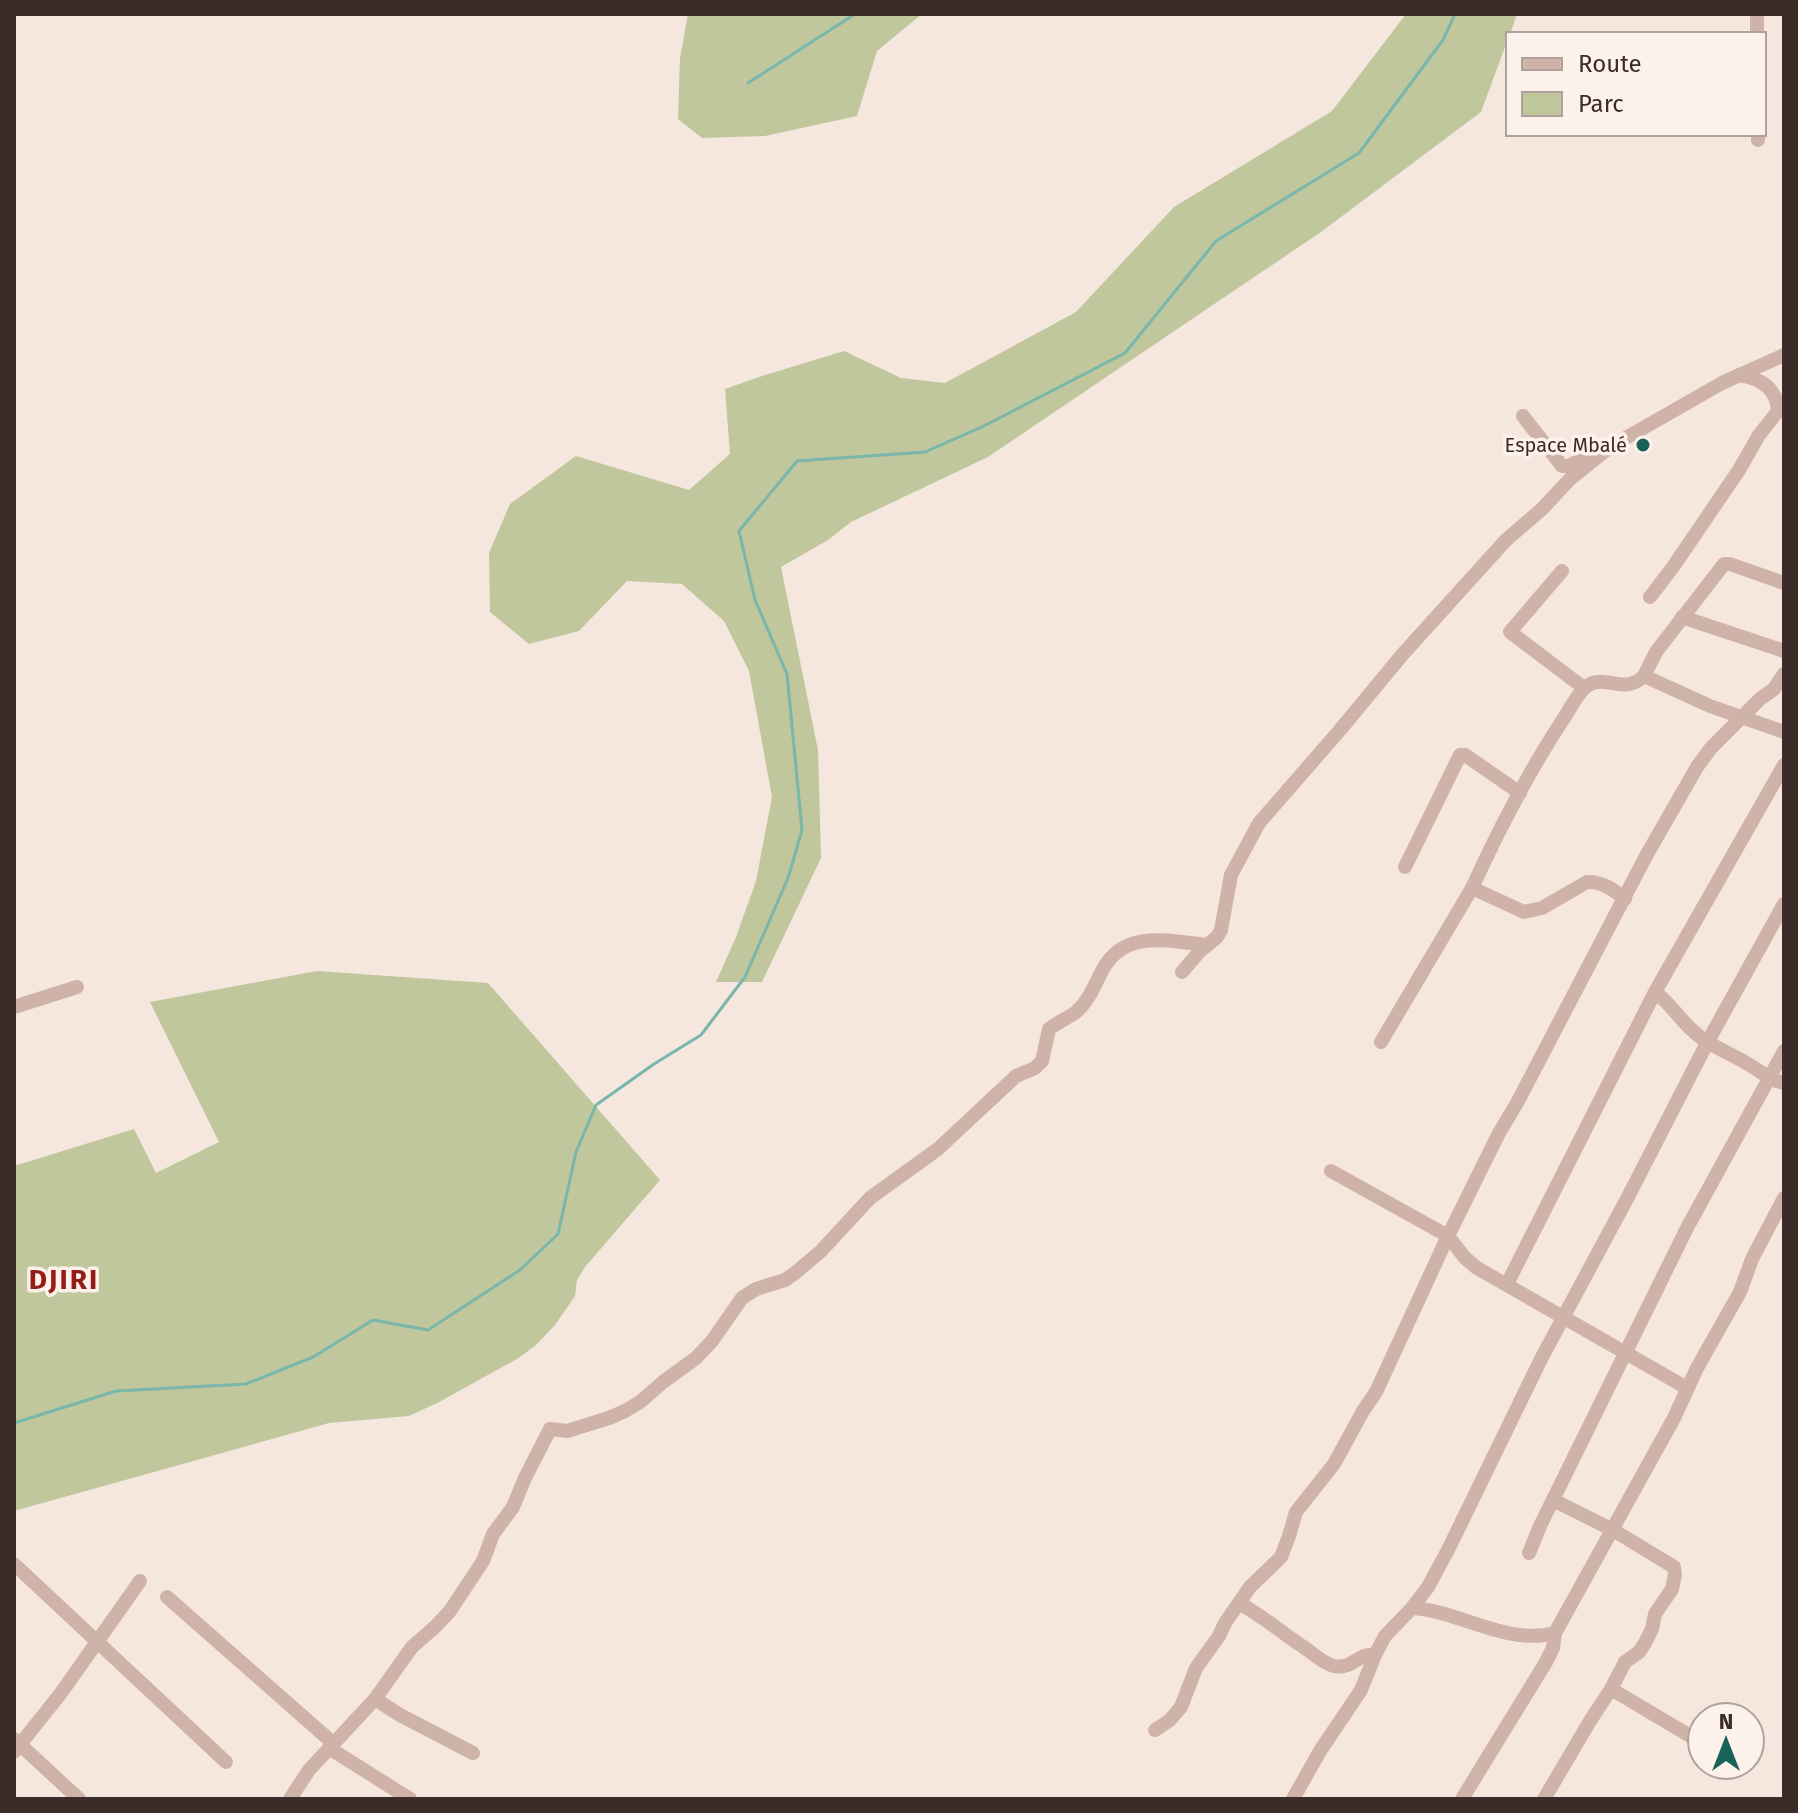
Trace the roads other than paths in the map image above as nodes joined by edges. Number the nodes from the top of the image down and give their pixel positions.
1 (1784, 355) edge
2 (1739, 375) junction
3 (1523, 416) dead end
4 (1610, 447) junction
5 (1562, 571) dead end
6 (1784, 583) edge
7 (1650, 597) dead end
8 (1682, 617) junction
9 (1784, 651) edge
10 (1784, 674) edge
11 (1644, 676) junction
12 (1584, 688) junction
13 (1742, 718) junction
14 (1784, 732) edge
15 (1784, 765) edge
16 (1520, 793) junction
17 (1405, 867) dead end
18 (1472, 888) junction
19 (1625, 899) junction
20 (1784, 904) edge
21 (1207, 945) junction
22 (1182, 972) dead end
23 (77, 987) dead end
24 (1655, 992) junction
25 (14, 1007) edge
26 (1381, 1042) dead end
27 (1707, 1043) junction
28 (1784, 1051) edge
29 (1768, 1079) junction
30 (1784, 1083) edge
31 (1331, 1171) dead end
32 (1784, 1198) edge
33 (1448, 1236) junction
34 (1507, 1284) junction
35 (1562, 1318) junction
36 (1625, 1352) junction
37 (1687, 1388) junction
38 (1553, 1500) junction
39 (1613, 1530) junction
40 (1529, 1553) dead end
41 (14, 1564) edge
42 (140, 1581) dead end
43 (167, 1597) dead end
44 (1239, 1603) junction
45 (1412, 1608) junction
46 (1555, 1633) junction
47 (97, 1642) junction
48 (1375, 1655) junction
49 (1611, 1689) junction
50 (375, 1699) junction
51 (1155, 1730) dead end
52 (1686, 1734) edge
53 (331, 1745) junction
54 (16, 1746) edge
55 (473, 1753) dead end
56 (226, 1762) dead end
57 (79, 1799) edge
58 (290, 1799) edge
59 (410, 1799) edge
60 (1293, 1799) edge
61 (1462, 1799) edge
62 (1544, 1799) edge

1 - 2 street
2 - 4 street
2 - 7 street
3 - 4 street
4 - 21 street
5 - 12 street
6 - 8 street
8 - 9 street
8 - 11 street
10 - 13 street
11 - 12 street
11 - 13 street
12 - 16 street
13 - 14 street
13 - 19 street
15 - 24 street
16 - 17 street
16 - 18 street
18 - 19 street
18 - 26 street
19 - 33 street
20 - 27 street
21 - 22 street
21 - 50 street
23 - 25 street
24 - 27 street
24 - 34 street
27 - 29 street
27 - 35 street
28 - 29 street
29 - 30 street
29 - 36 street
31 - 33 street
32 - 37 street
33 - 34 street
33 - 44 street
34 - 35 street
35 - 36 street
35 - 45 street
36 - 37 street
36 - 38 street
37 - 39 street
38 - 39 street
38 - 40 street
39 - 46 street
39 - 49 street
41 - 47 street
42 - 47 street
43 - 53 street
44 - 48 street
44 - 51 street
45 - 46 street
45 - 48 street
46 - 61 street
47 - 54 street
47 - 56 street
48 - 60 street
49 - 52 street
49 - 62 street
50 - 53 street
50 - 55 street
53 - 58 street
53 - 59 street
54 - 57 street

